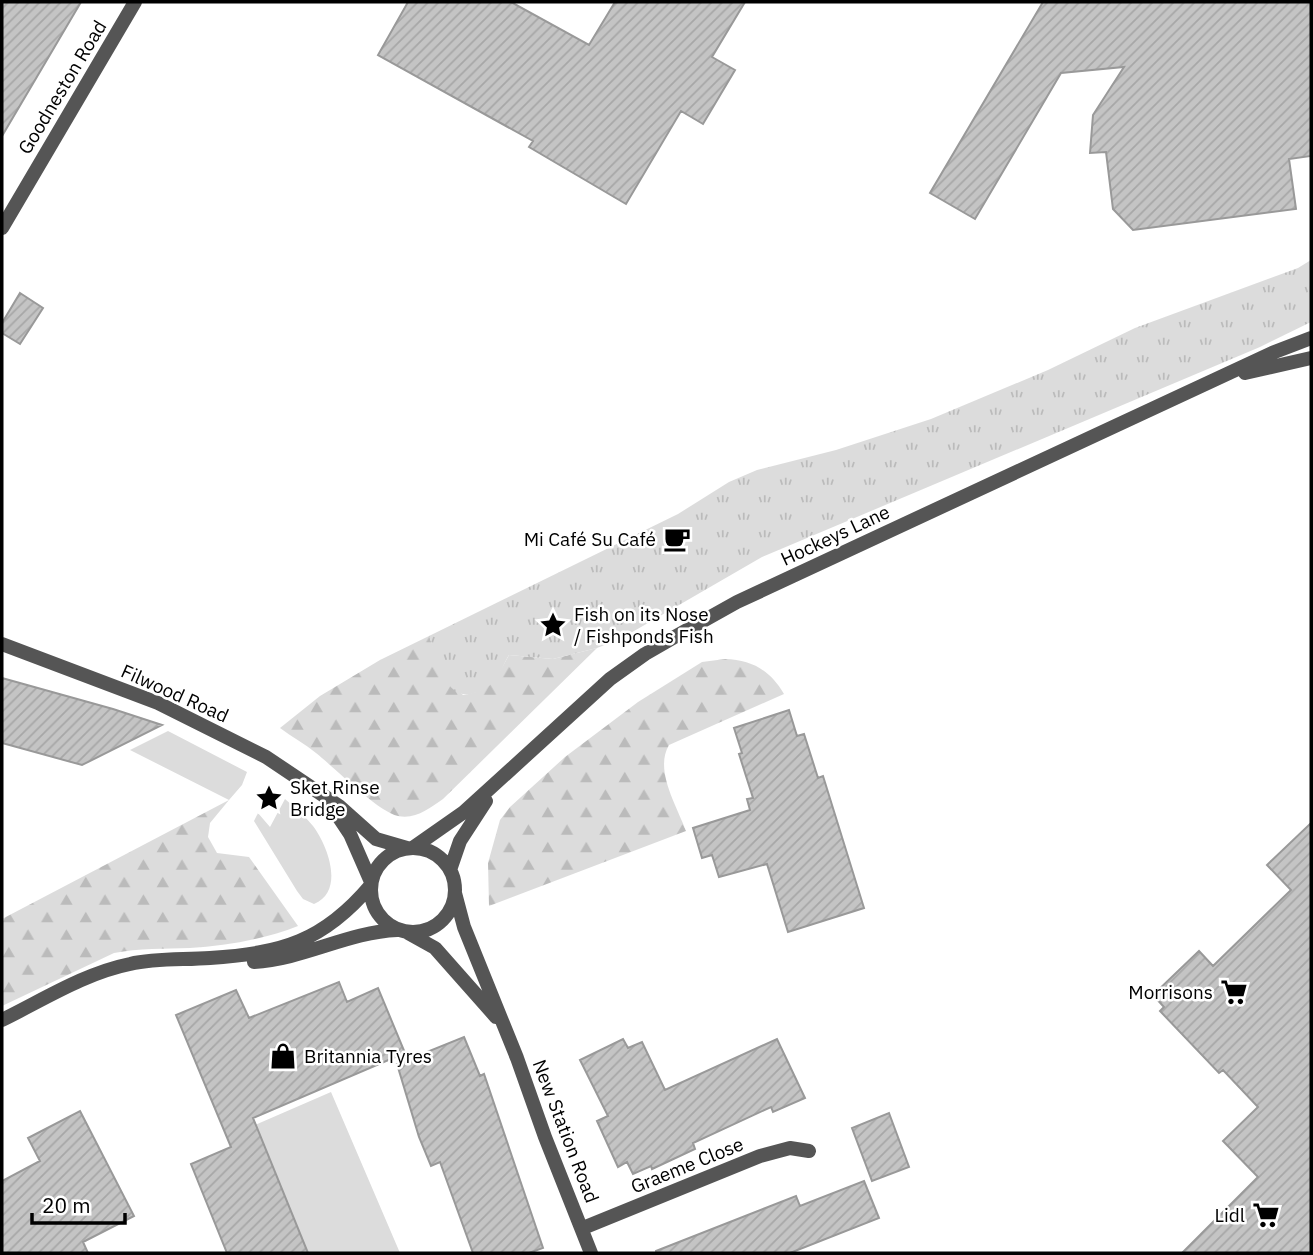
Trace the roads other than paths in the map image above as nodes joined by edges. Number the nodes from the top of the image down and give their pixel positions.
1 (135, 2) edge
2 (2, 228) edge
3 (1311, 338) edge
4 (1311, 358) edge
5 (1210, 383) junction
6 (2, 644) edge
7 (507, 772) junction
8 (323, 794) junction
9 (410, 848) junction
10 (450, 870) junction
11 (371, 884) junction
12 (455, 892) junction
13 (402, 931) junction
14 (209, 958) junction
15 (2, 1020) edge
16 (502, 1023) junction
17 (808, 1151) dead end
18 (583, 1228) junction
19 (592, 1253) edge

1 - 2 street, Goodneston Road
3 - 5 street, Hockeys Lane
4 - 5 street, Hockeys Lane
5 - 7 street, Hockeys Lane
6 - 8 street, Filwood Road
7 - 9 street, Hockeys Lane
7 - 10 street, Hockeys Lane
8 - 9 street, Filwood Road
8 - 11 street, Filwood Road
9 - 10 street
9 - 11 street
10 - 12 street
11 - 13 street
11 - 14 street
12 - 13 street
12 - 16 street, New Station Road
13 - 14 street
13 - 16 street, New Station Road
14 - 15 street
16 - 18 street, New Station Road
17 - 18 street, Graeme Close
18 - 19 street, New Station Road

